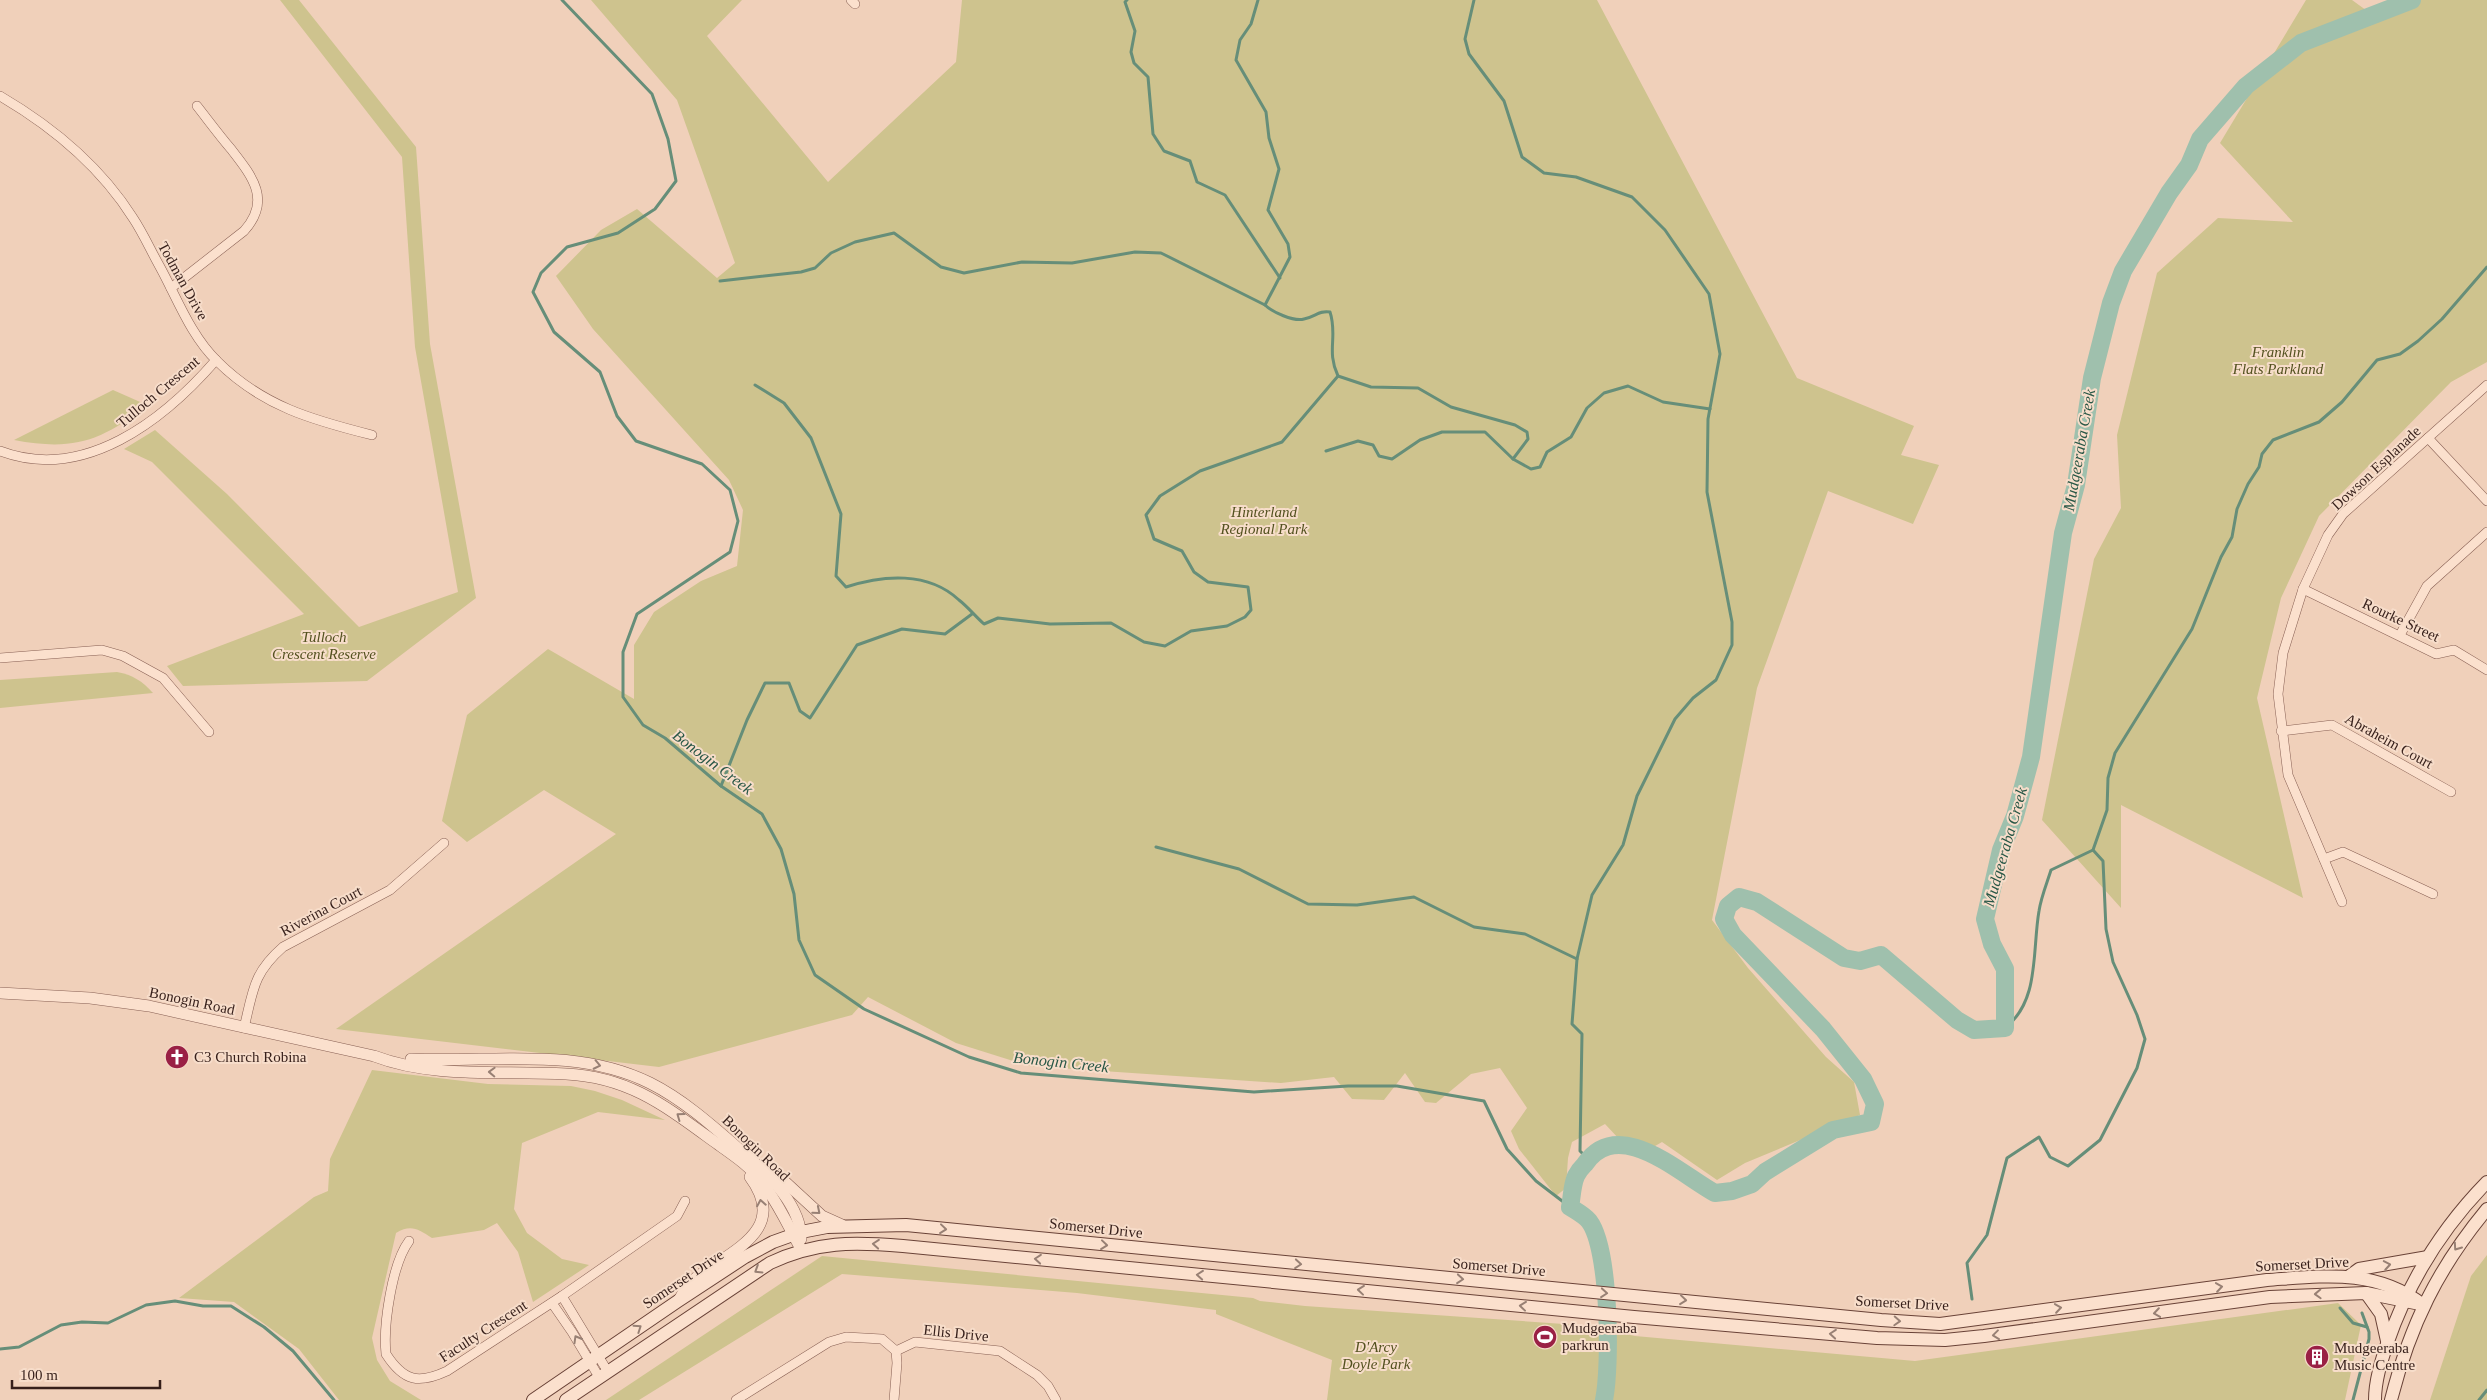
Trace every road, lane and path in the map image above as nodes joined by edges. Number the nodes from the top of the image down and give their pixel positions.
1 (0, 96) edge
2 (197, 106) dead end
3 (171, 288) junction
4 (216, 360) junction
5 (2487, 385) edge
6 (372, 435) dead end
7 (2428, 438) junction
8 (0, 451) edge
9 (2487, 501) edge
10 (2487, 532) edge
11 (2303, 589) junction
12 (2400, 635) junction
13 (0, 658) edge
14 (2487, 670) edge
15 (2281, 731) junction
16 (209, 732) dead end
17 (2451, 792) dead end
18 (444, 843) dead end
19 (2324, 859) junction
20 (2433, 894) dead end
21 (2342, 902) dead end
22 (0, 993) edge
23 (244, 1028) junction
24 (374, 1056) junction
25 (510, 1058) junction
26 (592, 1077) junction
27 (722, 1140) junction
28 (2487, 1182) edge
29 (686, 1201) dead end
30 (2487, 1209) edge
31 (842, 1226) junction
32 (797, 1233) junction
33 (409, 1241) dead end
34 (802, 1249) junction
35 (2428, 1257) junction
36 (1250, 1259) junction
37 (2348, 1277) junction
38 (1248, 1279) junction
39 (2366, 1294) junction
40 (562, 1296) junction
41 (2405, 1297) junction
42 (678, 1301) junction
43 (552, 1303) junction
44 (2423, 1305) junction
45 (2388, 1344) junction
46 (896, 1351) junction
47 (594, 1358) junction
48 (604, 1374) junction
49 (533, 1400) edge
50 (566, 1400) edge
51 (736, 1400) edge
52 (894, 1400) edge
53 (1056, 1400) edge
54 (2375, 1400) edge
55 (2391, 1400) edge

1 - 3 street, Todman Drive
2 - 3 street
3 - 4 street, Todman Drive
4 - 6 street, Todman Drive
4 - 8 street, Tulloch Crescent
5 - 7 street, Dowson Esplanade
7 - 9 street
7 - 11 street, Dowson Esplanade
10 - 12 street
11 - 12 street, Rourke Street
11 - 15 street, Dowson Esplanade
12 - 14 street, Rourke Street
13 - 16 street
15 - 17 street, Abraheim Court
15 - 19 street, Dowson Esplanade
18 - 23 street, Riverina Court
19 - 20 street
19 - 21 street, Dowson Esplanade
22 - 23 street, Bonogin Road
23 - 24 street, Bonogin Road
24 - 25 street, Bonogin Road
26 -> 24 street, Bonogin Road
25 - 26 street
25 -> 27 street, Bonogin Road
27 -> 26 street, Bonogin Road
27 -> 31 street
27 - 32 street, Bonogin Road
42 -> 27 street
28 - 35 main road
29 - 40 street, Faculty Crescent
30 -> 44 main road
31 - 32 main road, Somerset Drive
31 -> 36 main road, Somerset Drive
32 - 34 street, Bonogin Road
32 - 42 main road, Somerset Drive
33 - 43 street, Faculty Crescent
38 -> 34 main road, Somerset Drive
34 -> 48 main road, Somerset Drive
37 -> 35 main road
35 - 41 main road
36 -> 37 main road, Somerset Drive
36 - 38 main road
37 - 41 main road, Somerset Drive
39 -> 38 main road, Somerset Drive
39 - 41 main road, Somerset Drive
39 - 45 main road
40 - 43 street, Faculty Crescent
40 - 47 street
41 - 44 main road, Somerset Drive
41 - 45 main road
47 -> 42 main road, Somerset Drive
47 -> 43 street
44 - 55 main road
45 - 54 main road
46 - 51 street
46 - 52 street
46 - 53 street, Ellis Drive
47 - 48 street
47 - 49 main road, Somerset Drive
48 - 50 main road, Somerset Drive

